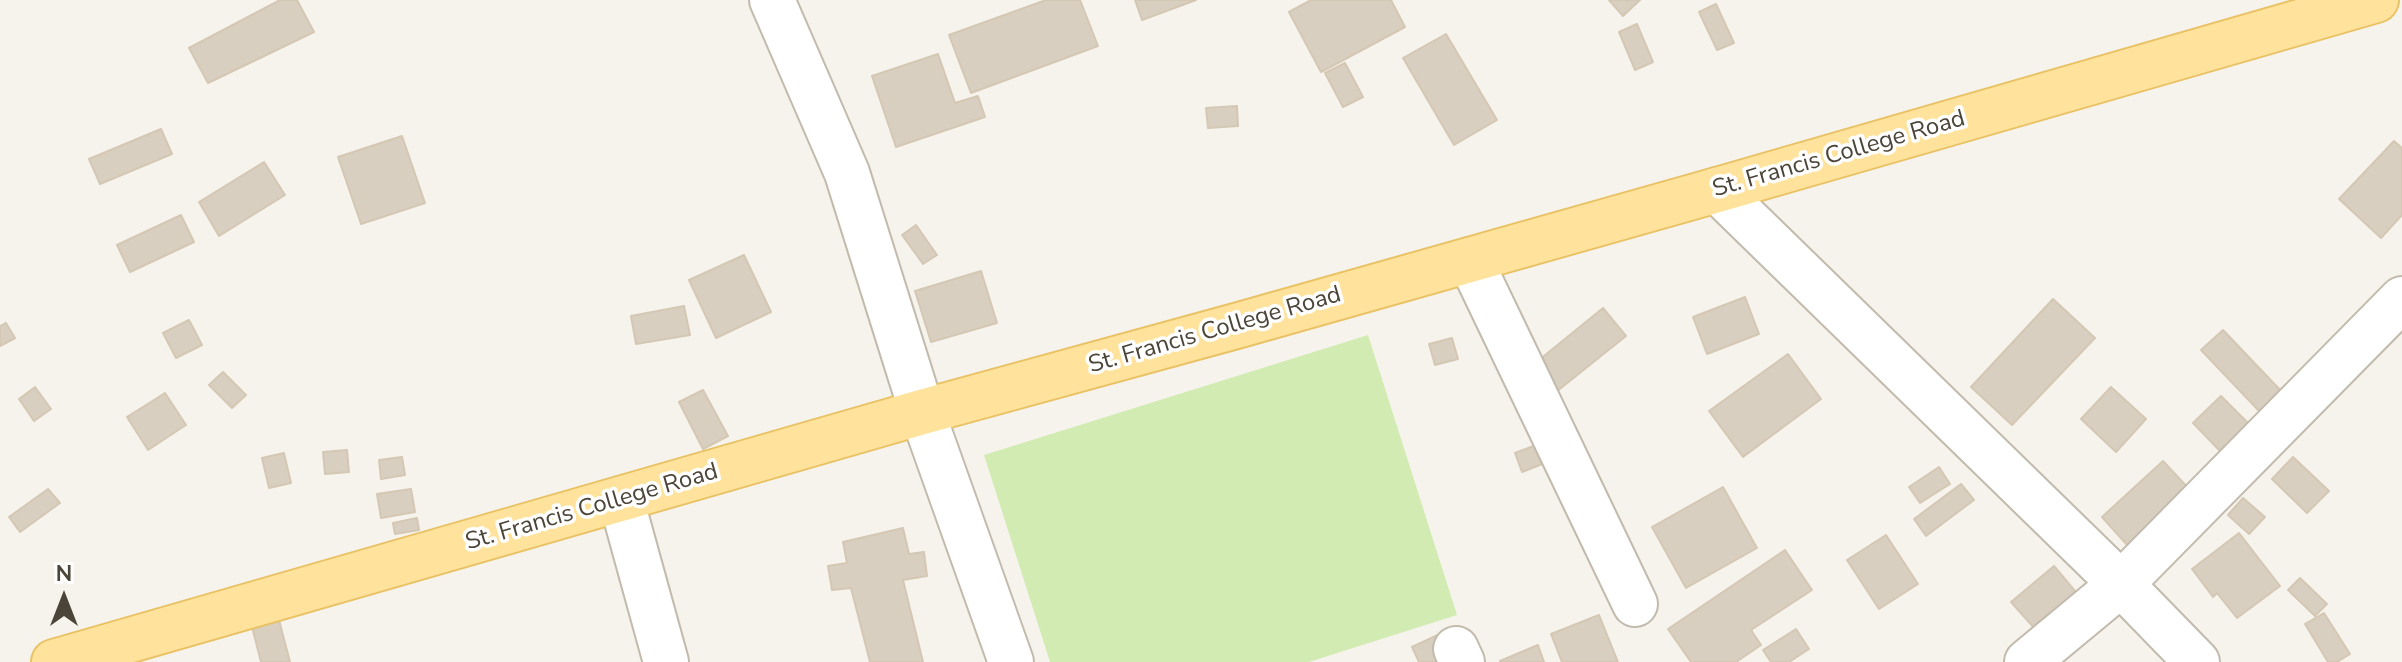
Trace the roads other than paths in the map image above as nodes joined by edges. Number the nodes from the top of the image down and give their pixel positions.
1 (772, 0) edge
2 (2376, 0) edge
3 (1717, 190) junction
4 (1470, 260) junction
5 (2402, 299) edge
6 (922, 412) junction
7 (621, 499) junction
8 (2121, 584) junction
9 (1635, 604) dead end
10 (54, 662) edge
11 (666, 662) edge
12 (1011, 662) edge
13 (2027, 662) edge
14 (2197, 662) edge

1 - 6 street
2 - 3 main road, St. Francis College Road
3 - 4 main road, St. Francis College Road
3 - 8 street
4 - 6 main road, St. Francis College Road
4 - 9 street
5 - 8 street
6 - 7 main road, St. Francis College Road
6 - 12 street
7 - 10 main road, St. Francis College Road
7 - 11 street
8 - 13 street
8 - 14 street

